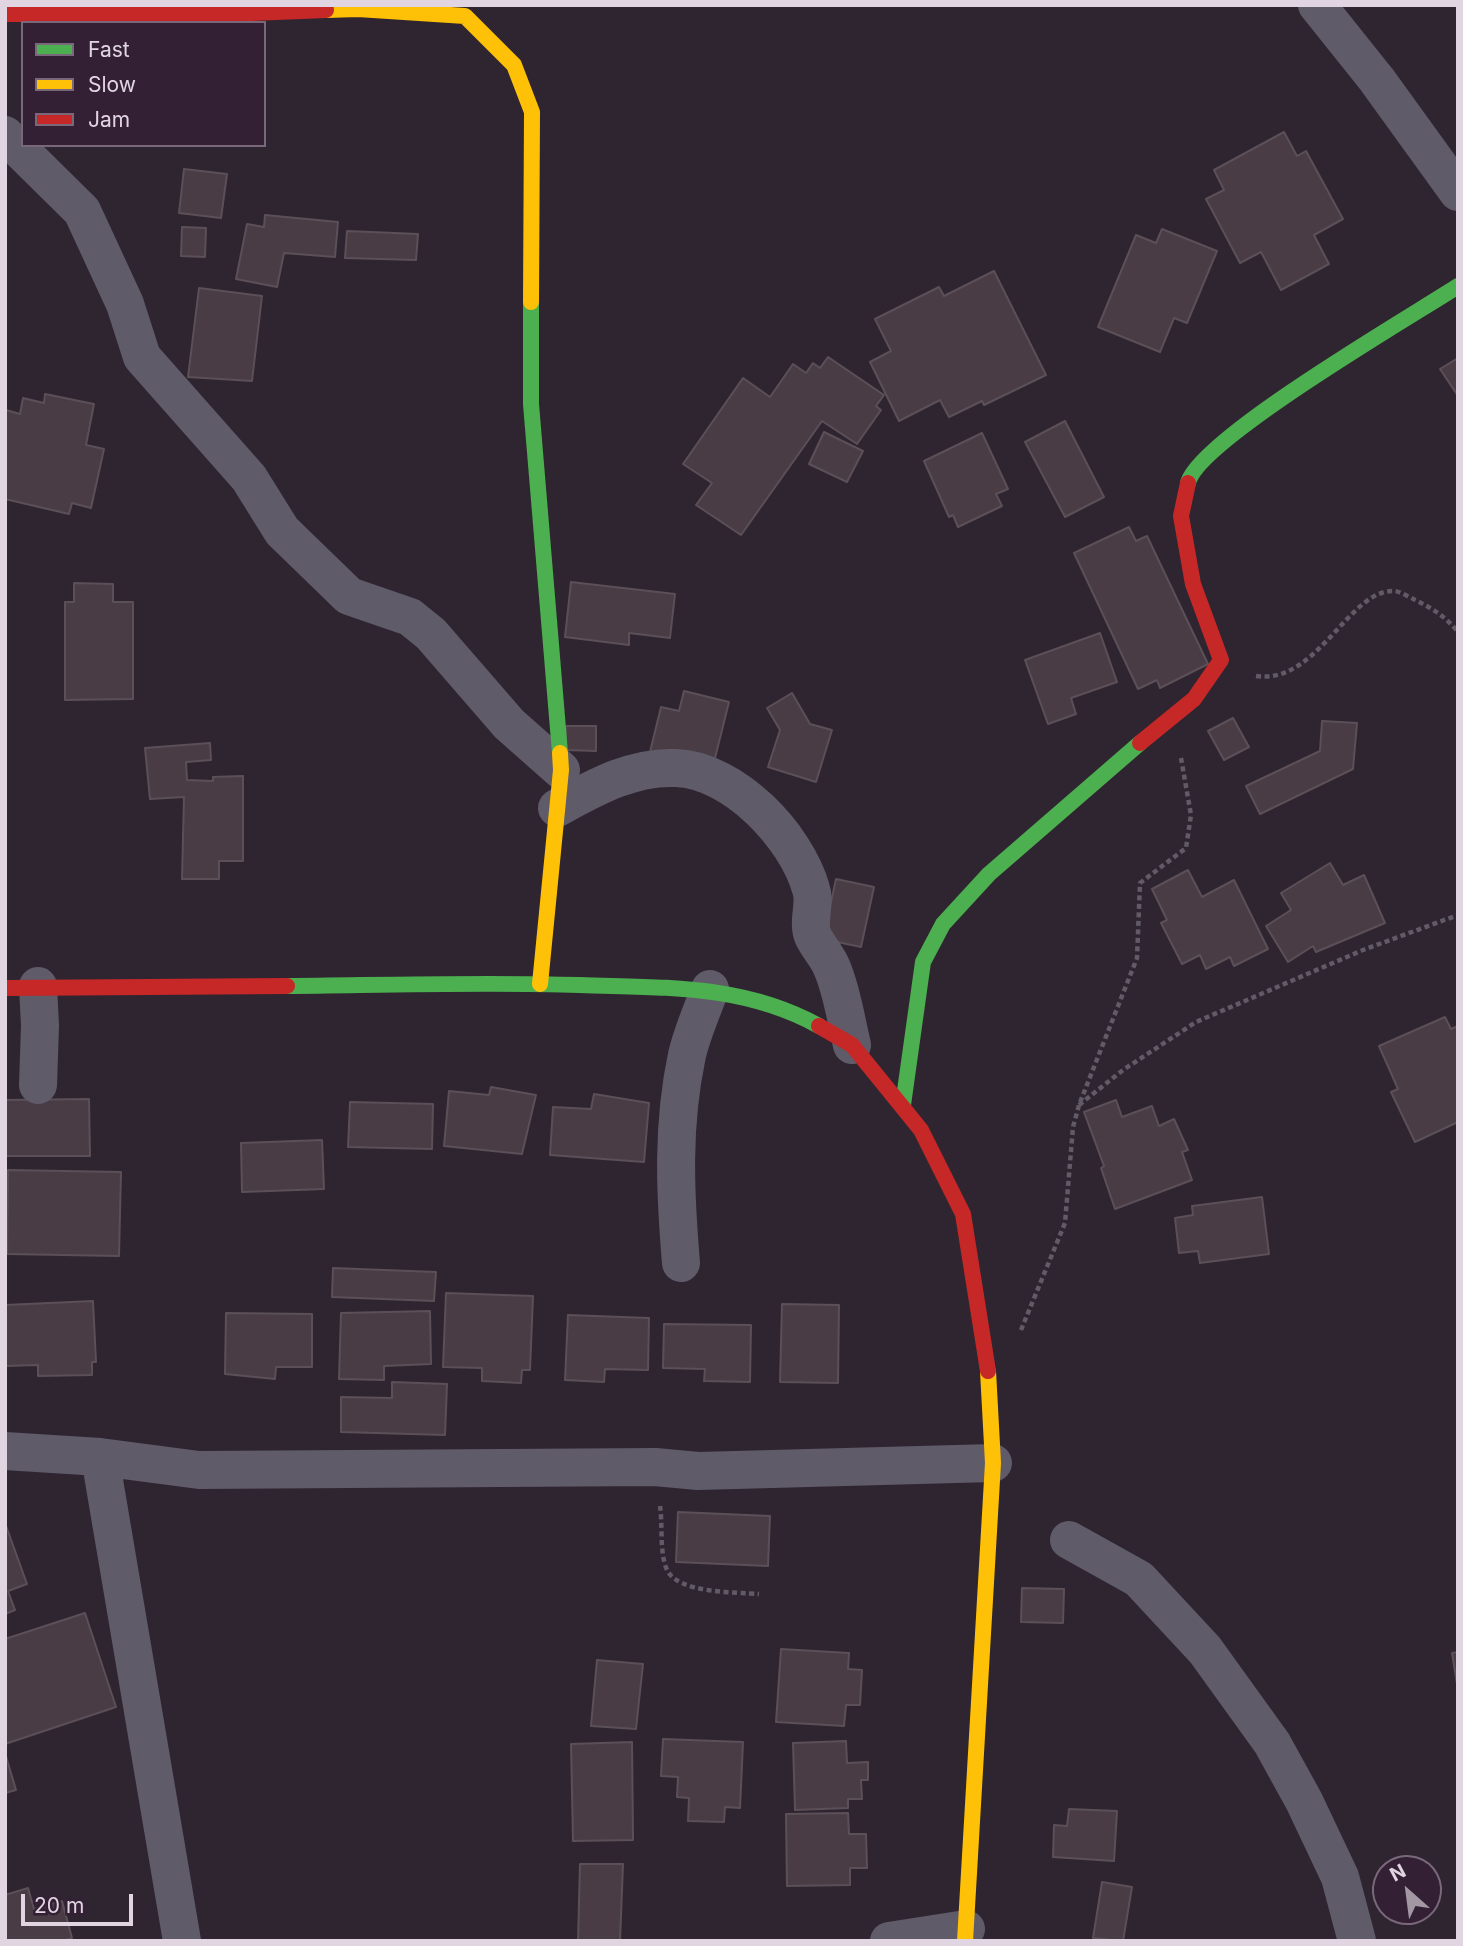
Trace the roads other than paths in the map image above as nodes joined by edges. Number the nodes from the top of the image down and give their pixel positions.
1 (1317, 5) edge
2 (5, 14) edge
3 (12, 152) edge
4 (1458, 192) edge
5 (1458, 286) edge
6 (561, 770) junction
7 (557, 808) junction
8 (540, 984) junction
9 (21, 987) edge
10 (710, 989) junction
11 (852, 1045) junction
12 (38, 1085) dead end
13 (903, 1105) junction
14 (681, 1263) dead end
15 (5, 1451) edge
16 (100, 1457) junction
17 (993, 1464) junction
18 (1069, 1541) dead end
19 (966, 1935) edge
20 (182, 1941) edge
21 (889, 1941) edge
22 (1357, 1941) edge

1 - 4 street
2 - 6 street
3 - 6 street
5 - 13 street
6 - 7 street
7 - 8 street
7 - 11 street
8 - 9 street
8 - 10 street
9 - 12 street
10 - 11 street
10 - 14 street
11 - 13 street
13 - 17 street
15 - 16 street
16 - 17 street
16 - 20 street
17 - 19 street
18 - 22 street
19 - 21 street

